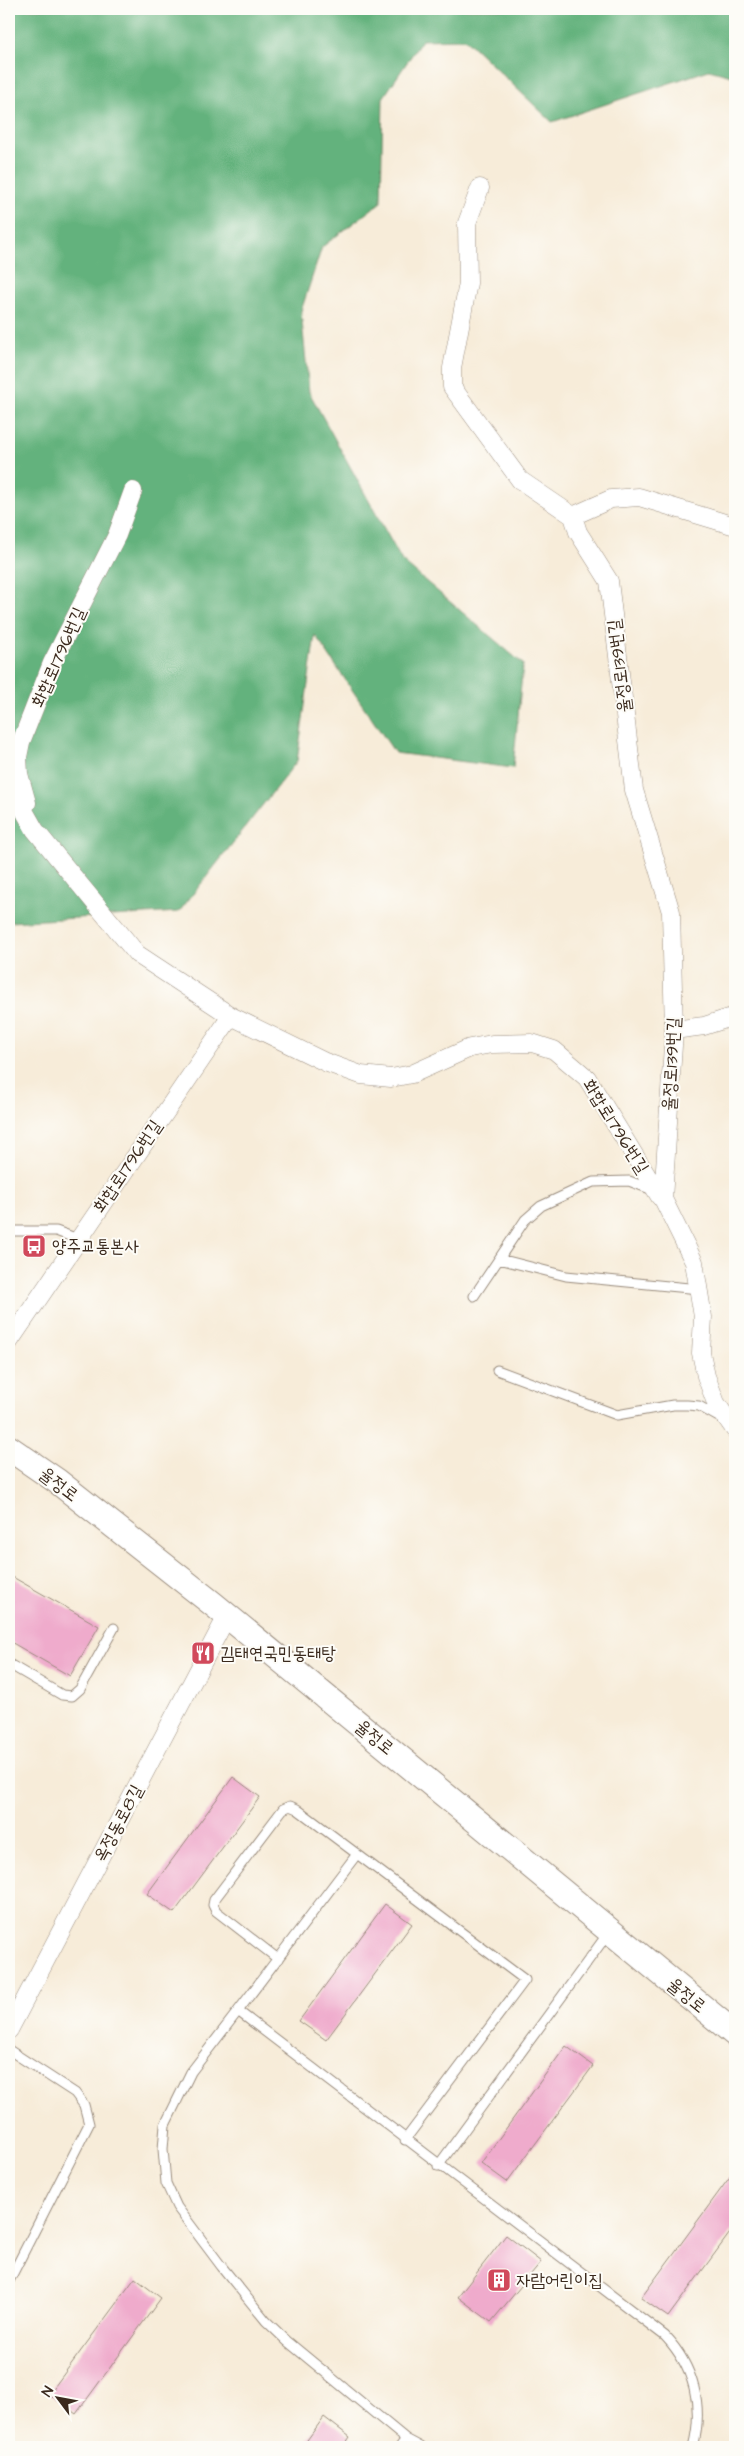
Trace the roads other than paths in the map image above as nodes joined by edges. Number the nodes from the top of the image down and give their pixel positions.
1 (480, 188) dead end
2 (134, 492) dead end
3 (573, 516) junction
4 (735, 526) edge
5 (9, 784) edge
6 (35, 830) junction
7 (231, 1016) junction
8 (735, 1016) edge
9 (674, 1030) junction
10 (662, 1199) junction
11 (9, 1231) edge
12 (78, 1239) junction
13 (499, 1259) junction
14 (699, 1289) junction
15 (474, 1296) dead end
16 (9, 1342) edge
17 (497, 1370) dead end
18 (732, 1426) edge
19 (9, 1448) edge
20 (227, 1616) junction
21 (114, 1628) dead end
22 (9, 1664) edge
23 (357, 1854) junction
24 (610, 1932) junction
25 (278, 1959) junction
26 (238, 2011) junction
27 (9, 2030) edge
28 (735, 2034) edge
29 (9, 2050) edge
30 (405, 2140) junction
31 (438, 2166) junction
32 (9, 2281) edge
33 (406, 2439) junction
34 (400, 2447) edge
35 (421, 2447) edge
36 (693, 2447) edge

1 - 3 street
2 - 6 street, 화합로1796번길
3 - 4 street
3 - 9 street, 율정로139번길
5 - 6 street, 화합로1796번길
6 - 7 street, 화합로1796번길
7 - 10 street, 화합로1796번길
7 - 12 street, 화합로1796번길
8 - 9 street
9 - 10 street, 율정로139번길
10 - 13 lane
10 - 14 street, 율정로139번길
11 - 12 lane
12 - 16 street, 화합로1796번길
13 - 14 lane
13 - 15 lane
14 - 18 street, 율정로139번길
17 - 18 lane, 율정로139번길
19 - 20 main road, 율정로
20 - 24 main road, 율정로
20 - 27 street, 옥정동로8길
21 - 22 lane
23 - 25 lane
23 - 25 lane
23 - 30 lane
24 - 28 main road, 율정로
24 - 31 lane
25 - 26 lane
26 - 30 lane
26 - 33 lane
29 - 32 lane
30 - 31 lane
31 - 36 lane
33 - 34 lane
33 - 35 lane

